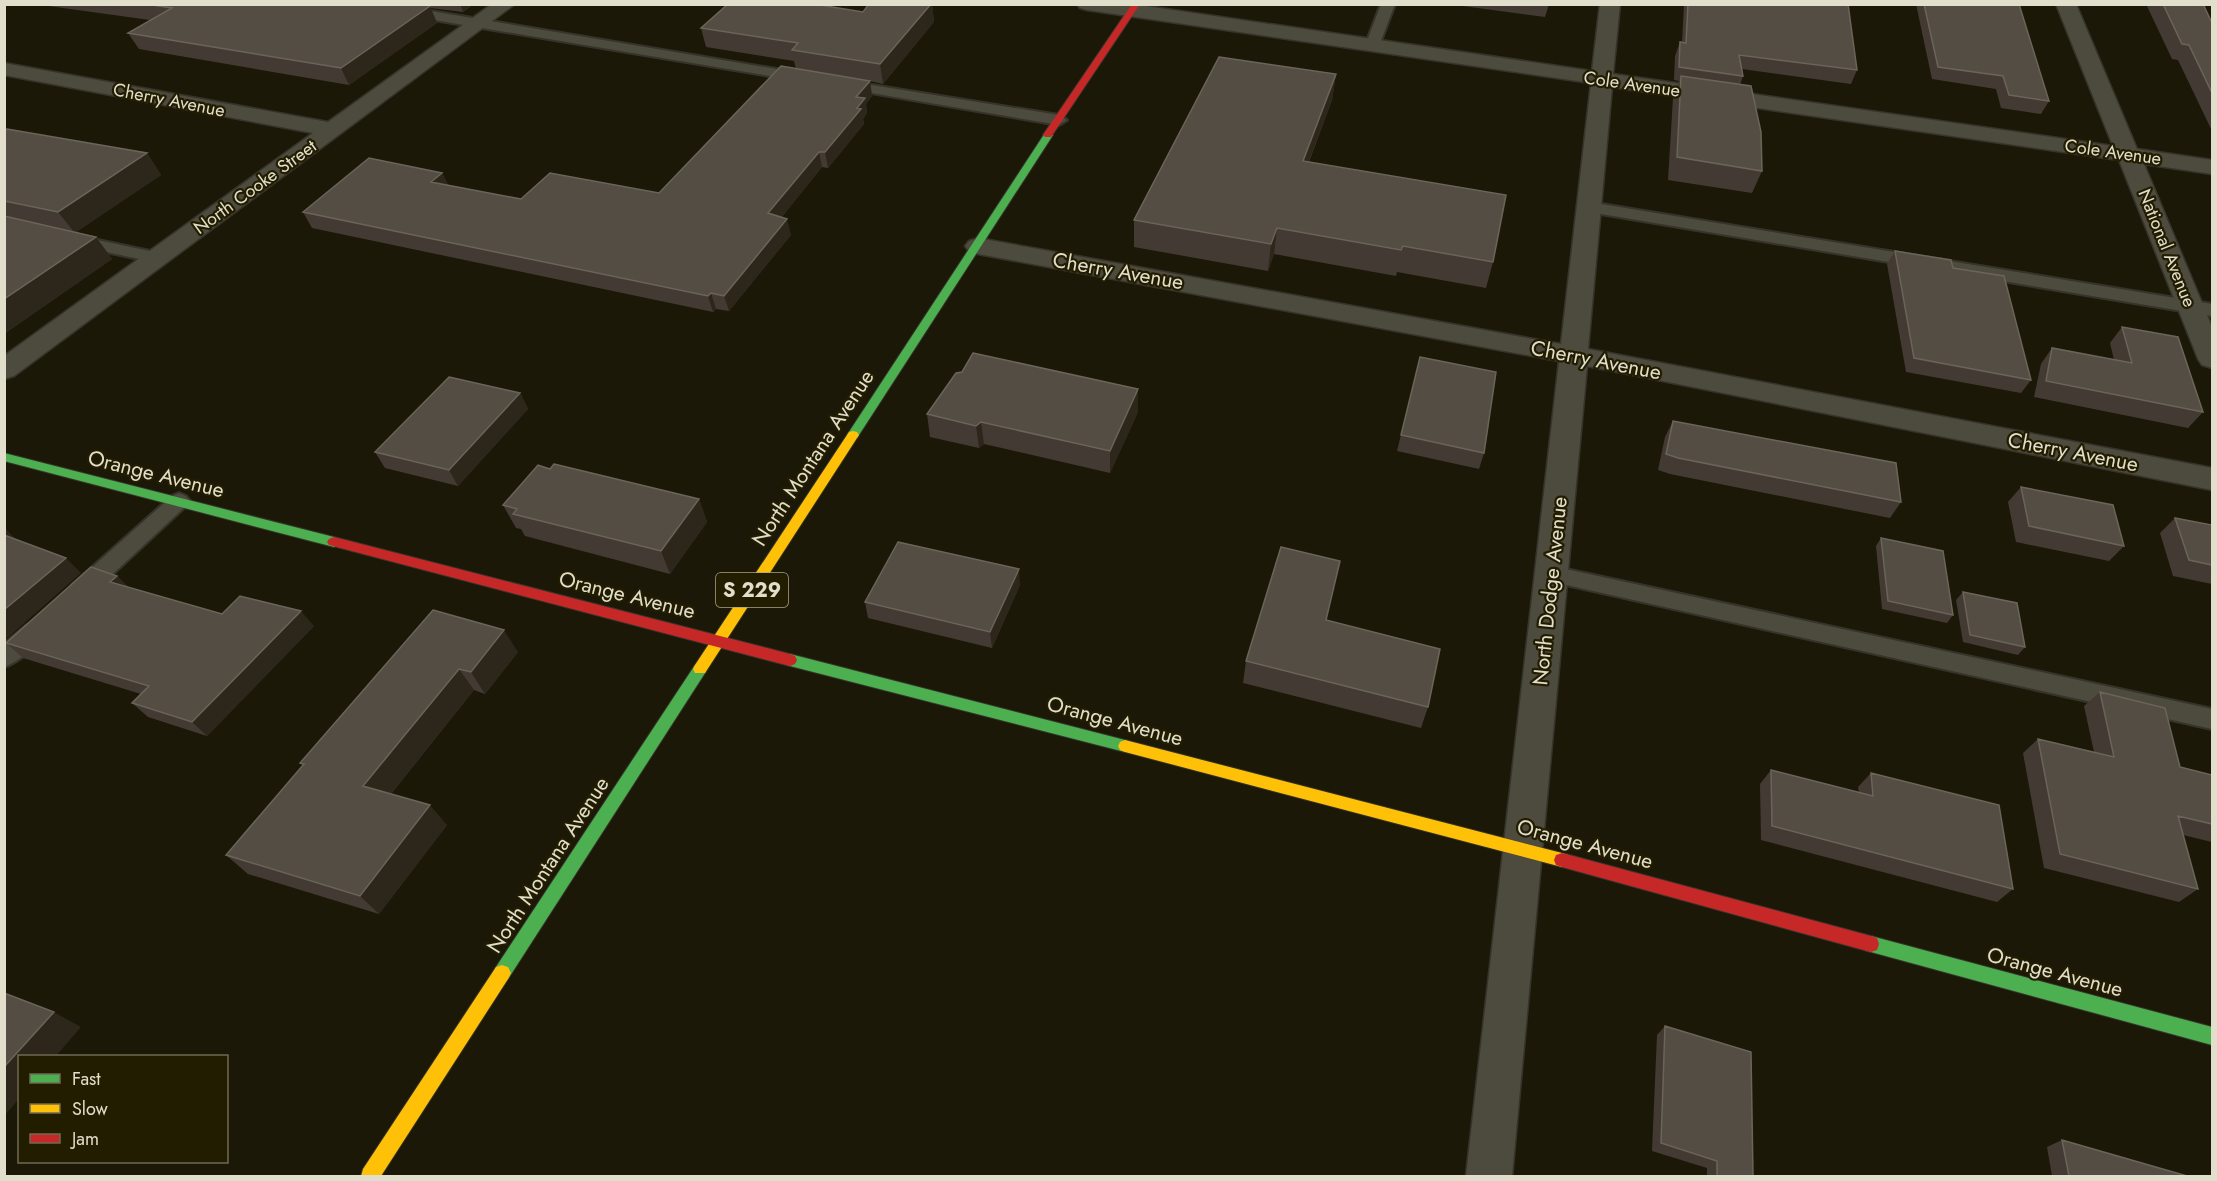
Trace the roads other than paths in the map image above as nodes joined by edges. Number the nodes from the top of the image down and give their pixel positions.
1 (362, 4) edge
2 (505, 4) edge
3 (1088, 4) edge
4 (1388, 4) edge
5 (1610, 4) edge
6 (2066, 4) edge
7 (1134, 8) edge
8 (479, 23) junction
9 (1372, 46) junction
10 (4, 69) edge
11 (1603, 80) junction
12 (1059, 120) junction
13 (333, 130) junction
14 (2128, 154) junction
15 (2212, 166) edge
16 (1589, 207) junction
17 (59, 237) edge
18 (978, 246) junction
19 (158, 258) junction
20 (2202, 308) edge
21 (1574, 355) junction
22 (2212, 359) edge
23 (4, 370) edge
24 (4, 457) edge
25 (2212, 479) edge
26 (179, 501) junction
27 (1552, 574) junction
28 (66, 603) edge
29 (48, 619) edge
30 (719, 640) junction
31 (4, 658) edge
32 (2212, 719) edge
33 (1523, 849) junction
34 (2212, 1036) edge
35 (370, 1176) edge
36 (1489, 1176) edge

1 - 8 lane
2 - 8 street, North Cooke Street
3 - 7 street, Cole Avenue
4 - 9 lane
5 - 11 street, North Dodge Avenue
6 - 14 street, National Avenue
7 - 9 street, Cole Avenue
7 - 12 street, North Montana Avenue / S 229
8 - 12 lane
8 - 13 street, North Cooke Street
9 - 11 street, Cole Avenue
10 - 13 street, Cherry Avenue
11 - 14 street, Cole Avenue
11 - 16 street, North Dodge Avenue
12 - 18 street, North Montana Avenue / S 229
13 - 19 street, North Cooke Street
14 - 15 street, Cole Avenue
14 - 20 street, National Avenue
16 - 20 lane
16 - 21 street, North Dodge Avenue
17 - 19 lane
18 - 21 street, Cherry Avenue
18 - 30 street, North Montana Avenue / S 229
19 - 23 street, North Cooke Street
20 - 22 street, National Avenue
21 - 25 street, Cherry Avenue
21 - 27 street, North Dodge Avenue
24 - 26 street, Orange Avenue
26 - 28 lane
26 - 30 street, Orange Avenue
27 - 32 lane
27 - 33 street, North Dodge Avenue
29 - 31 lane
30 - 33 street, Orange Avenue
30 - 35 street, North Montana Avenue / S 229
33 - 34 street, Orange Avenue
33 - 36 street, North Dodge Avenue

